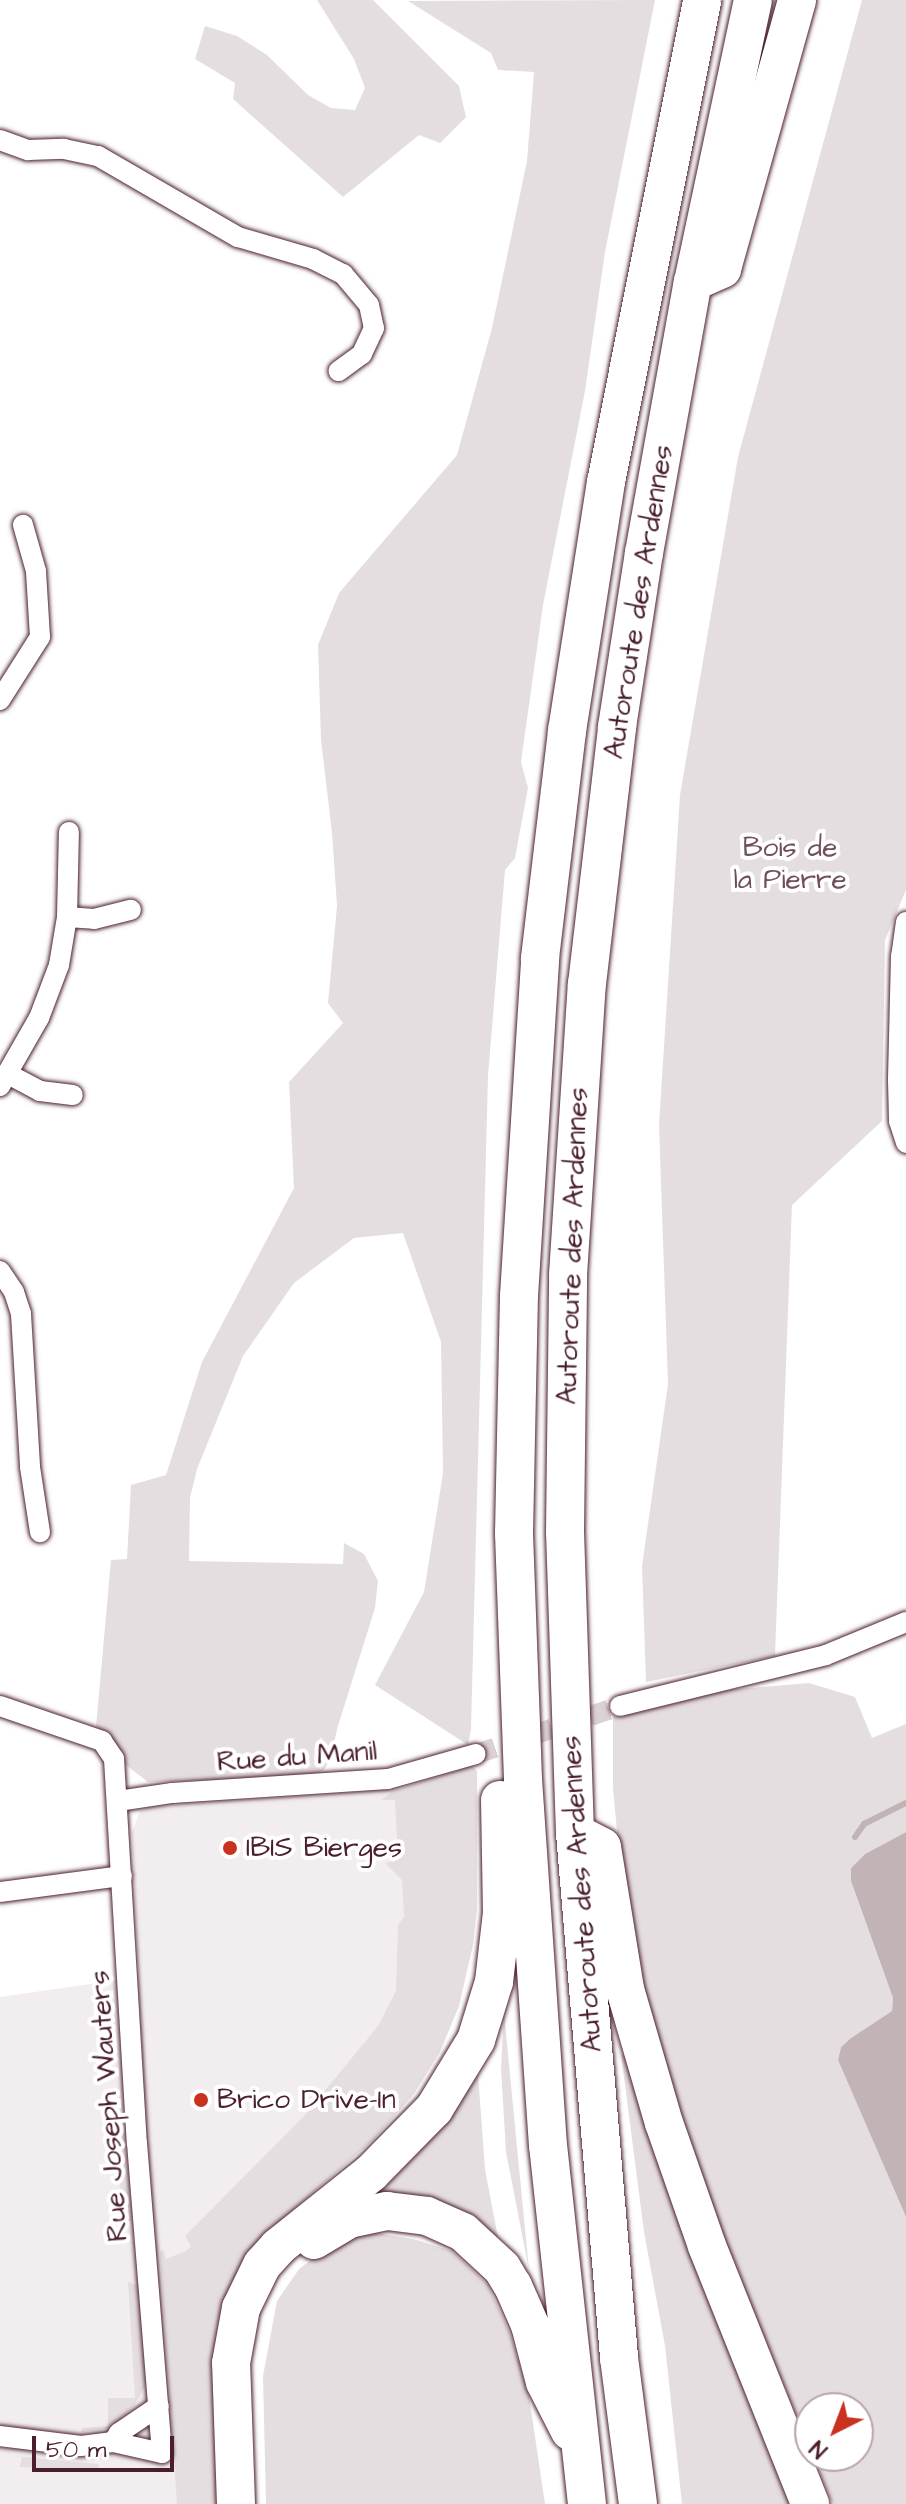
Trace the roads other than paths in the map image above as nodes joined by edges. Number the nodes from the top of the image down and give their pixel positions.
1 (702, 0) edge
2 (753, 0) edge
3 (797, 0) edge
4 (0, 140) edge
5 (693, 282) junction
6 (339, 371) dead end
7 (23, 525) dead end
8 (0, 700) edge
9 (69, 832) dead end
10 (131, 910) dead end
11 (67, 917) junction
12 (906, 922) edge
13 (4, 1080) edge
14 (73, 1095) dead end
15 (906, 1143) edge
16 (0, 1271) edge
17 (40, 1532) dead end
18 (906, 1622) edge
19 (0, 1706) edge
20 (620, 1706) tunnel mouth
21 (476, 1754) tunnel mouth
22 (523, 1779) junction
23 (118, 1801) junction
24 (575, 1833) junction
25 (122, 1876) junction
26 (0, 1892) edge
27 (159, 2406) junction
28 (0, 2436) edge
29 (113, 2442) junction
30 (580, 2452) junction
31 (236, 2504) edge
32 (255, 2504) edge
33 (587, 2504) edge
34 (638, 2504) edge
35 (810, 2504) edge

1 - 22 highway, Autoroute des Ardennes
2 - 5 highway, Autoroute des Ardennes
3 - 5 highway
4 - 6 street
5 - 24 highway, Autoroute des Ardennes
7 - 8 street
9 - 11 street
10 - 11 street
11 - 13 street
12 - 15 street
13 - 14 street
16 - 17 street
18 - 20 street
19 - 23 street, Rue Joseph Wauters
21 - 23 street, Rue du Manil
22 - 30 highway, Autoroute des Ardennes
22 - 31 highway
23 - 25 street, Rue Joseph Wauters
24 - 34 highway, Autoroute des Ardennes
24 - 35 highway
25 - 26 street
25 - 27 street, Rue Joseph Wauters
27 - 29 street
27 - 29 street, Rue Joseph Wauters
28 - 29 street, Rue Joseph Wauters
30 - 32 highway
30 - 33 highway, Autoroute des Ardennes

